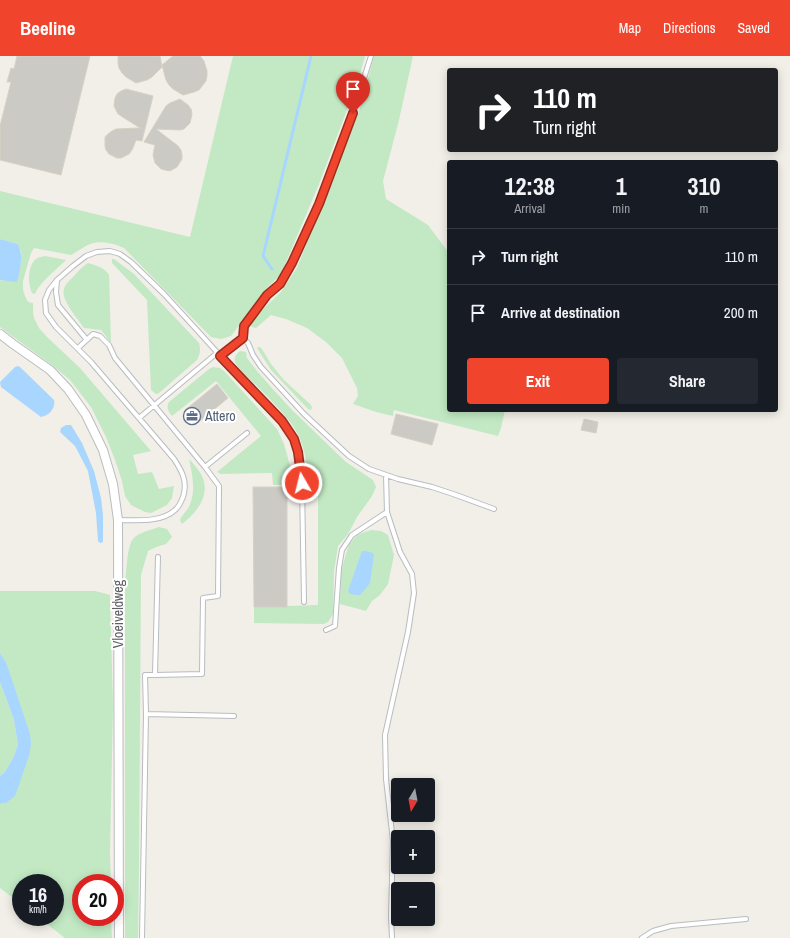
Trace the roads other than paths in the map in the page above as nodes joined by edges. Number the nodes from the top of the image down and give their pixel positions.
1 (371, 56) edge
2 (57, 280) junction
3 (0, 334) edge
4 (243, 338) junction
5 (87, 340) junction
6 (78, 348) junction
7 (219, 354) junction
8 (154, 405) junction
9 (139, 418) junction
10 (247, 432) dead end
11 (205, 467) junction
12 (386, 475) junction
13 (494, 509) dead end
14 (387, 512) junction
15 (118, 520) junction
16 (158, 557) dead end
17 (304, 602) dead end
18 (326, 630) dead end
19 (155, 675) junction
20 (146, 714) junction
21 (234, 716) dead end
22 (746, 919) dead end
23 (119, 938) edge
24 (142, 938) edge
25 (392, 938) edge
26 (642, 938) edge

1 - 4 lane
2 - 5 lane
2 - 6 lane
2 - 7 lane
3 - 15 street, Vloeiveldweg
4 - 7 lane
4 - 12 lane
5 - 6 lane
5 - 8 lane
6 - 9 lane
7 - 8 lane
7 - 17 lane
8 - 9 lane
8 - 11 lane
9 - 15 lane
10 - 11 lane
11 - 19 lane
12 - 13 lane
12 - 14 lane
14 - 18 lane
14 - 25 lane
15 - 23 street, Vloeiveldweg
16 - 19 lane
19 - 20 lane
20 - 21 lane
20 - 24 lane
22 - 26 lane

